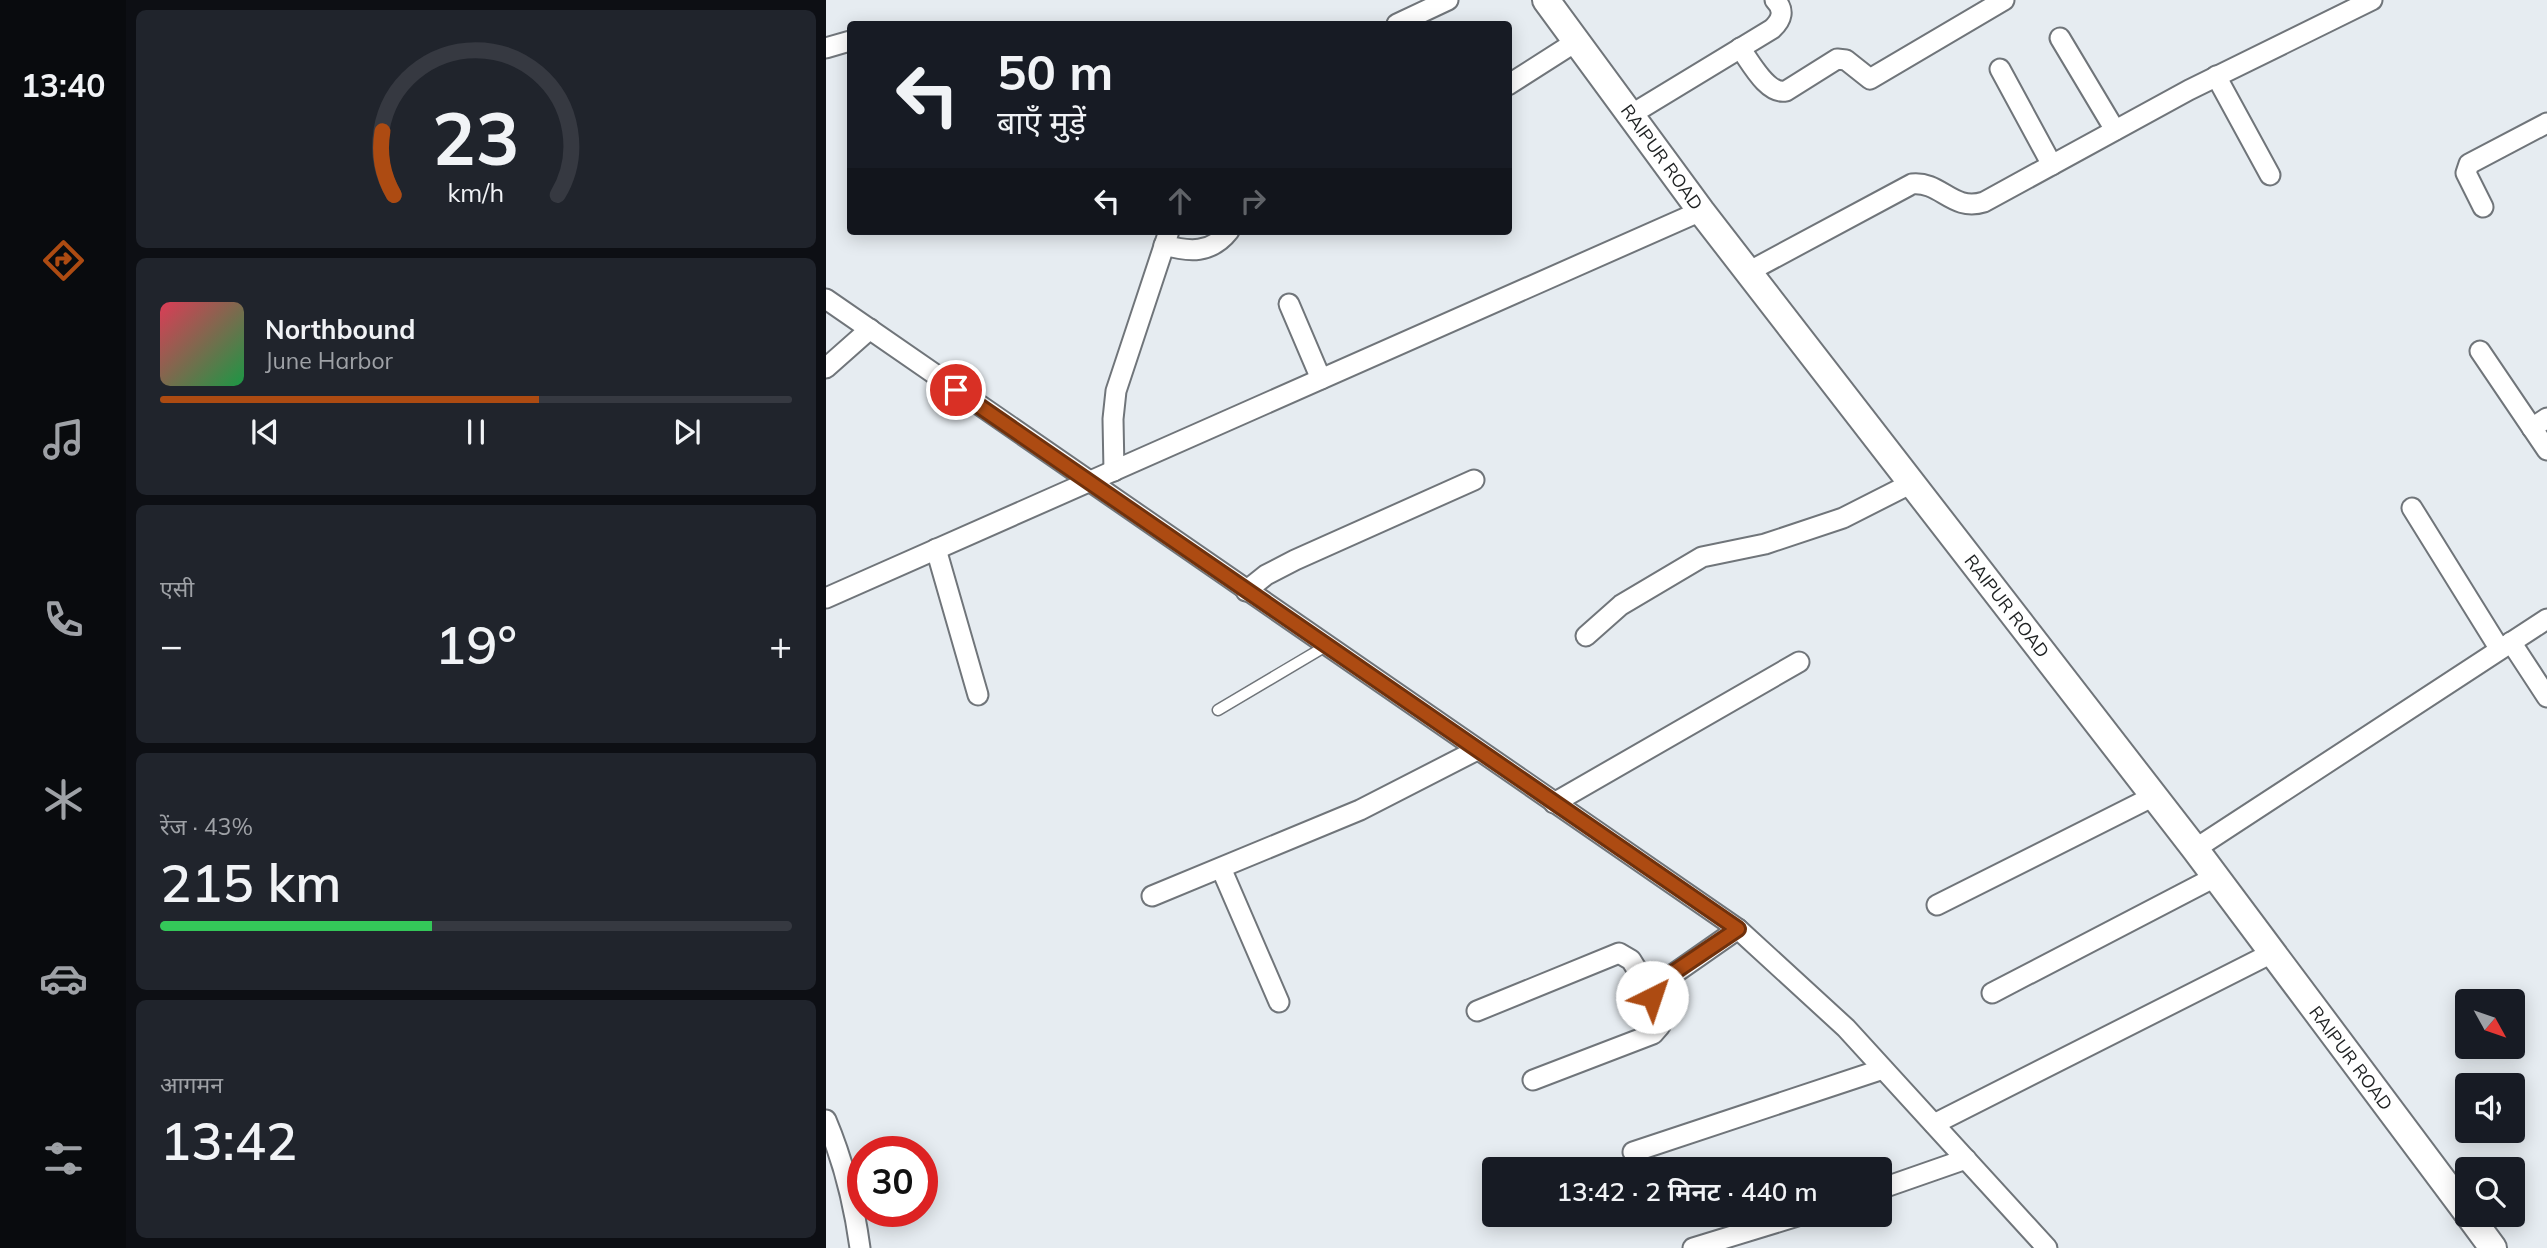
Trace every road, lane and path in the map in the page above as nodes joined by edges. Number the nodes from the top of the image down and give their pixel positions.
1 (1448, 0) edge
2 (1546, 0) edge
3 (1775, 0) edge
4 (2004, 0) edge
5 (2372, 0) edge
6 (1404, 21) edge
7 (2060, 38) dead end
8 (1577, 41) junction
9 (847, 42) edge
10 (826, 48) edge
11 (1740, 48) junction
12 (2000, 69) dead end
13 (2216, 76) junction
14 (1512, 82) edge
15 (1632, 114) junction
16 (2547, 122) edge
17 (2115, 130) junction
18 (2052, 165) junction
19 (2270, 175) dead end
20 (2483, 207) dead end
21 (1701, 211) junction
22 (1226, 235) edge
23 (1166, 238) edge
24 (1748, 272) junction
25 (826, 299) edge
26 (1289, 304) dead end
27 (870, 329) junction
28 (2480, 351) dead end
29 (826, 368) edge
30 (1321, 379) junction
31 (2540, 423) edge
32 (2547, 450) edge
33 (1114, 471) junction
34 (1474, 480) dead end
35 (1088, 482) junction
36 (1912, 483) junction
37 (2412, 508) dead end
38 (936, 549) junction
39 (1246, 591) junction
40 (827, 596) edge
41 (2547, 618) edge
42 (1586, 636) dead end
43 (2505, 645) junction
44 (1326, 646) junction
45 (1799, 662) dead end
46 (978, 695) dead end
47 (2547, 697) edge
48 (1218, 710) dead end
49 (1478, 750) junction
50 (2154, 796) junction
51 (1554, 803) junction
52 (2195, 849) junction
53 (1221, 868) junction
54 (2216, 877) junction
55 (1152, 896) dead end
56 (1937, 905) dead end
57 (1738, 929) junction
58 (2272, 953) junction
59 (1992, 993) dead end
60 (1652, 994) junction
61 (1279, 1002) dead end
62 (1478, 1011) dead end
63 (1883, 1069) junction
64 (1533, 1080) dead end
65 (826, 1119) edge
66 (1934, 1124) junction
67 (1633, 1152) dead end
68 (1966, 1159) junction
69 (1892, 1185) edge
70 (2455, 1197) edge
71 (1762, 1227) edge
72 (2478, 1227) edge
73 (860, 1248) edge
74 (1693, 1248) edge
75 (2046, 1248) edge
76 (2493, 1248) edge

1 - 6 street
2 - 8 main road, RAIPUR ROAD
3 - 11 street
4 - 11 street
5 - 13 street
7 - 17 street
8 - 14 street
8 - 15 main road, RAIPUR ROAD
9 - 10 street
11 - 15 street
12 - 18 street
13 - 17 street
13 - 19 street
15 - 21 main road, RAIPUR ROAD
16 - 20 street
17 - 18 street
18 - 24 street
21 - 24 main road, RAIPUR ROAD
21 - 30 street
22 - 23 street
23 - 33 street
24 - 36 main road, RAIPUR ROAD
25 - 27 street
26 - 30 street
27 - 29 street
27 - 35 street
28 - 31 street
30 - 33 street
31 - 32 street
33 - 35 street
34 - 39 street
35 - 38 street
35 - 39 street
36 - 42 street
36 - 50 main road, RAIPUR ROAD
37 - 43 street
38 - 40 street
38 - 46 street
39 - 44 street
41 - 43 street
43 - 47 street
43 - 52 street
44 - 48 lane
44 - 49 street
45 - 51 street
49 - 51 street
49 - 53 street
50 - 52 main road, RAIPUR ROAD
50 - 56 street
51 - 57 street
52 - 54 main road, RAIPUR ROAD
53 - 55 street
53 - 61 street
54 - 58 main road, RAIPUR ROAD
54 - 59 street
57 - 60 street
57 - 63 street
58 - 66 street
58 - 70 main road, RAIPUR ROAD
60 - 62 street
60 - 64 street
63 - 66 street
63 - 67 street
65 - 73 street
66 - 68 street
68 - 69 street
68 - 75 street
71 - 74 street
72 - 76 main road, RAIPUR ROAD

